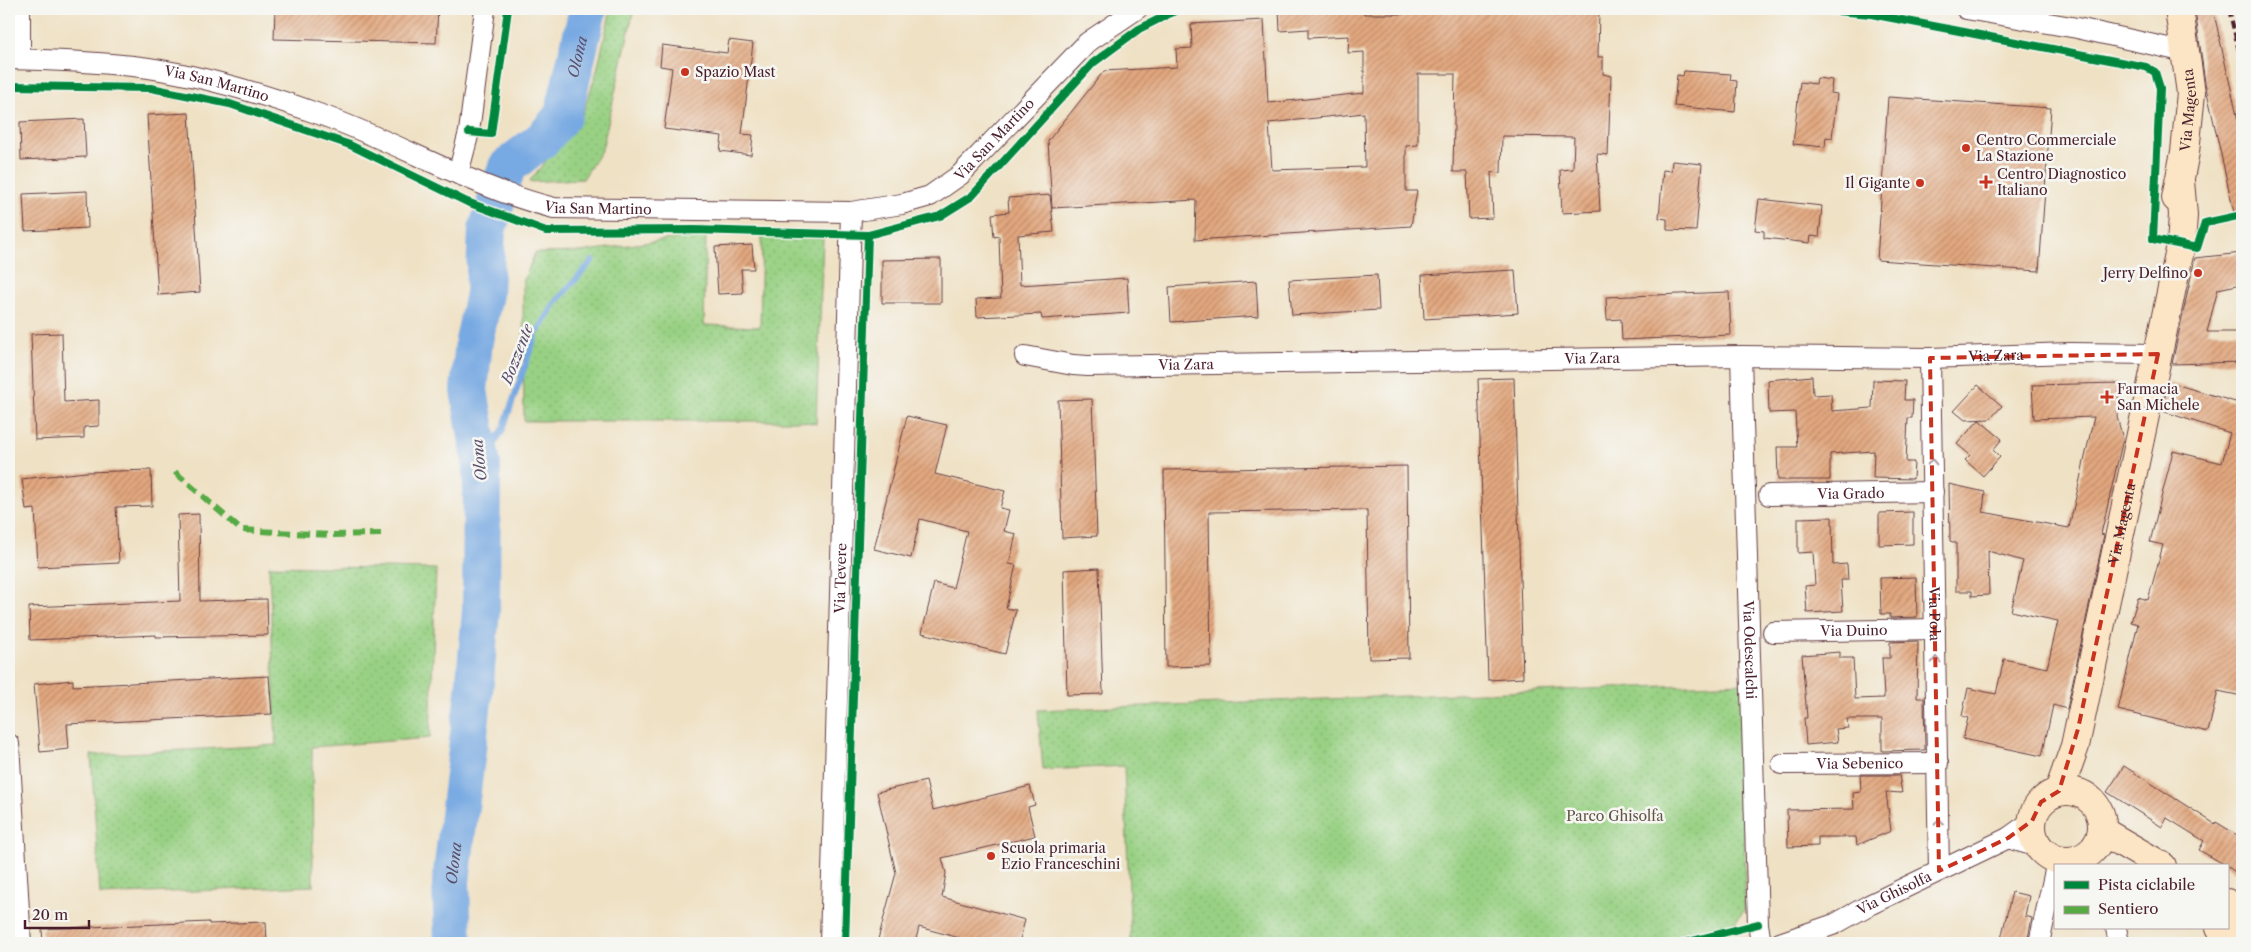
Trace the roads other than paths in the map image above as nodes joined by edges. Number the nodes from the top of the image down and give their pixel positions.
1 (20, 9) edge
2 (485, 9) edge
3 (1137, 9) edge
4 (1966, 9) edge
5 (2179, 9) edge
6 (2186, 52) junction
7 (14, 59) edge
8 (467, 179) junction
9 (851, 212) junction
10 (2158, 354) junction
11 (1025, 356) dead end
12 (1741, 356) junction
13 (1930, 358) junction
14 (1933, 492) junction
15 (1769, 495) dead end
16 (1935, 629) junction
17 (1773, 632) dead end
18 (9, 744) edge
19 (1938, 763) junction
20 (1782, 764) dead end
21 (2069, 792) junction
22 (2032, 821) junction
23 (2102, 831) junction
24 (2008, 838) junction
25 (12, 851) edge
26 (2098, 860) edge
27 (2051, 861) edge
28 (2159, 864) edge
29 (1939, 871) junction
30 (2228, 905) edge
31 (2242, 912) edge
32 (2116, 930) edge
33 (2223, 930) edge
34 (2242, 941) edge
35 (21, 943) edge
36 (830, 943) edge
37 (1761, 943) edge
38 (1780, 943) edge
39 (2039, 943) edge
40 (2119, 943) edge

1 - 7 street
2 - 8 street
3 - 9 street, Via San Martino
4 - 6 street
5 - 6 street, Via Magenta
6 - 10 street, Via Magenta
7 - 8 street, Via San Martino
8 - 9 street, Via San Martino
9 - 36 street, Via Tevere
10 - 13 street, Via Zara
10 - 21 street, Via Magenta
11 - 12 street, Via Zara
12 - 13 street, Via Zara
12 - 37 street, Via Odescalchi
14 -> 13 street, Via Pola
14 - 15 street, Via Grado
14 - 16 street, Via Pola
16 - 17 street, Via Duino
19 -> 16 street, Via Pola
18 - 25 street
19 - 20 street, Via Sebenico
29 -> 19 street, Via Pola
21 - 22 street
21 - 23 street
22 - 24 street, Via Ghisolfa
22 - 27 street
23 - 26 street
23 - 28 street
24 - 27 street
24 - 29 street, Via Ghisolfa
25 - 35 street
26 - 27 street
27 - 39 street
29 - 38 street, Via Ghisolfa
30 - 31 street
32 - 40 street
33 - 34 street

